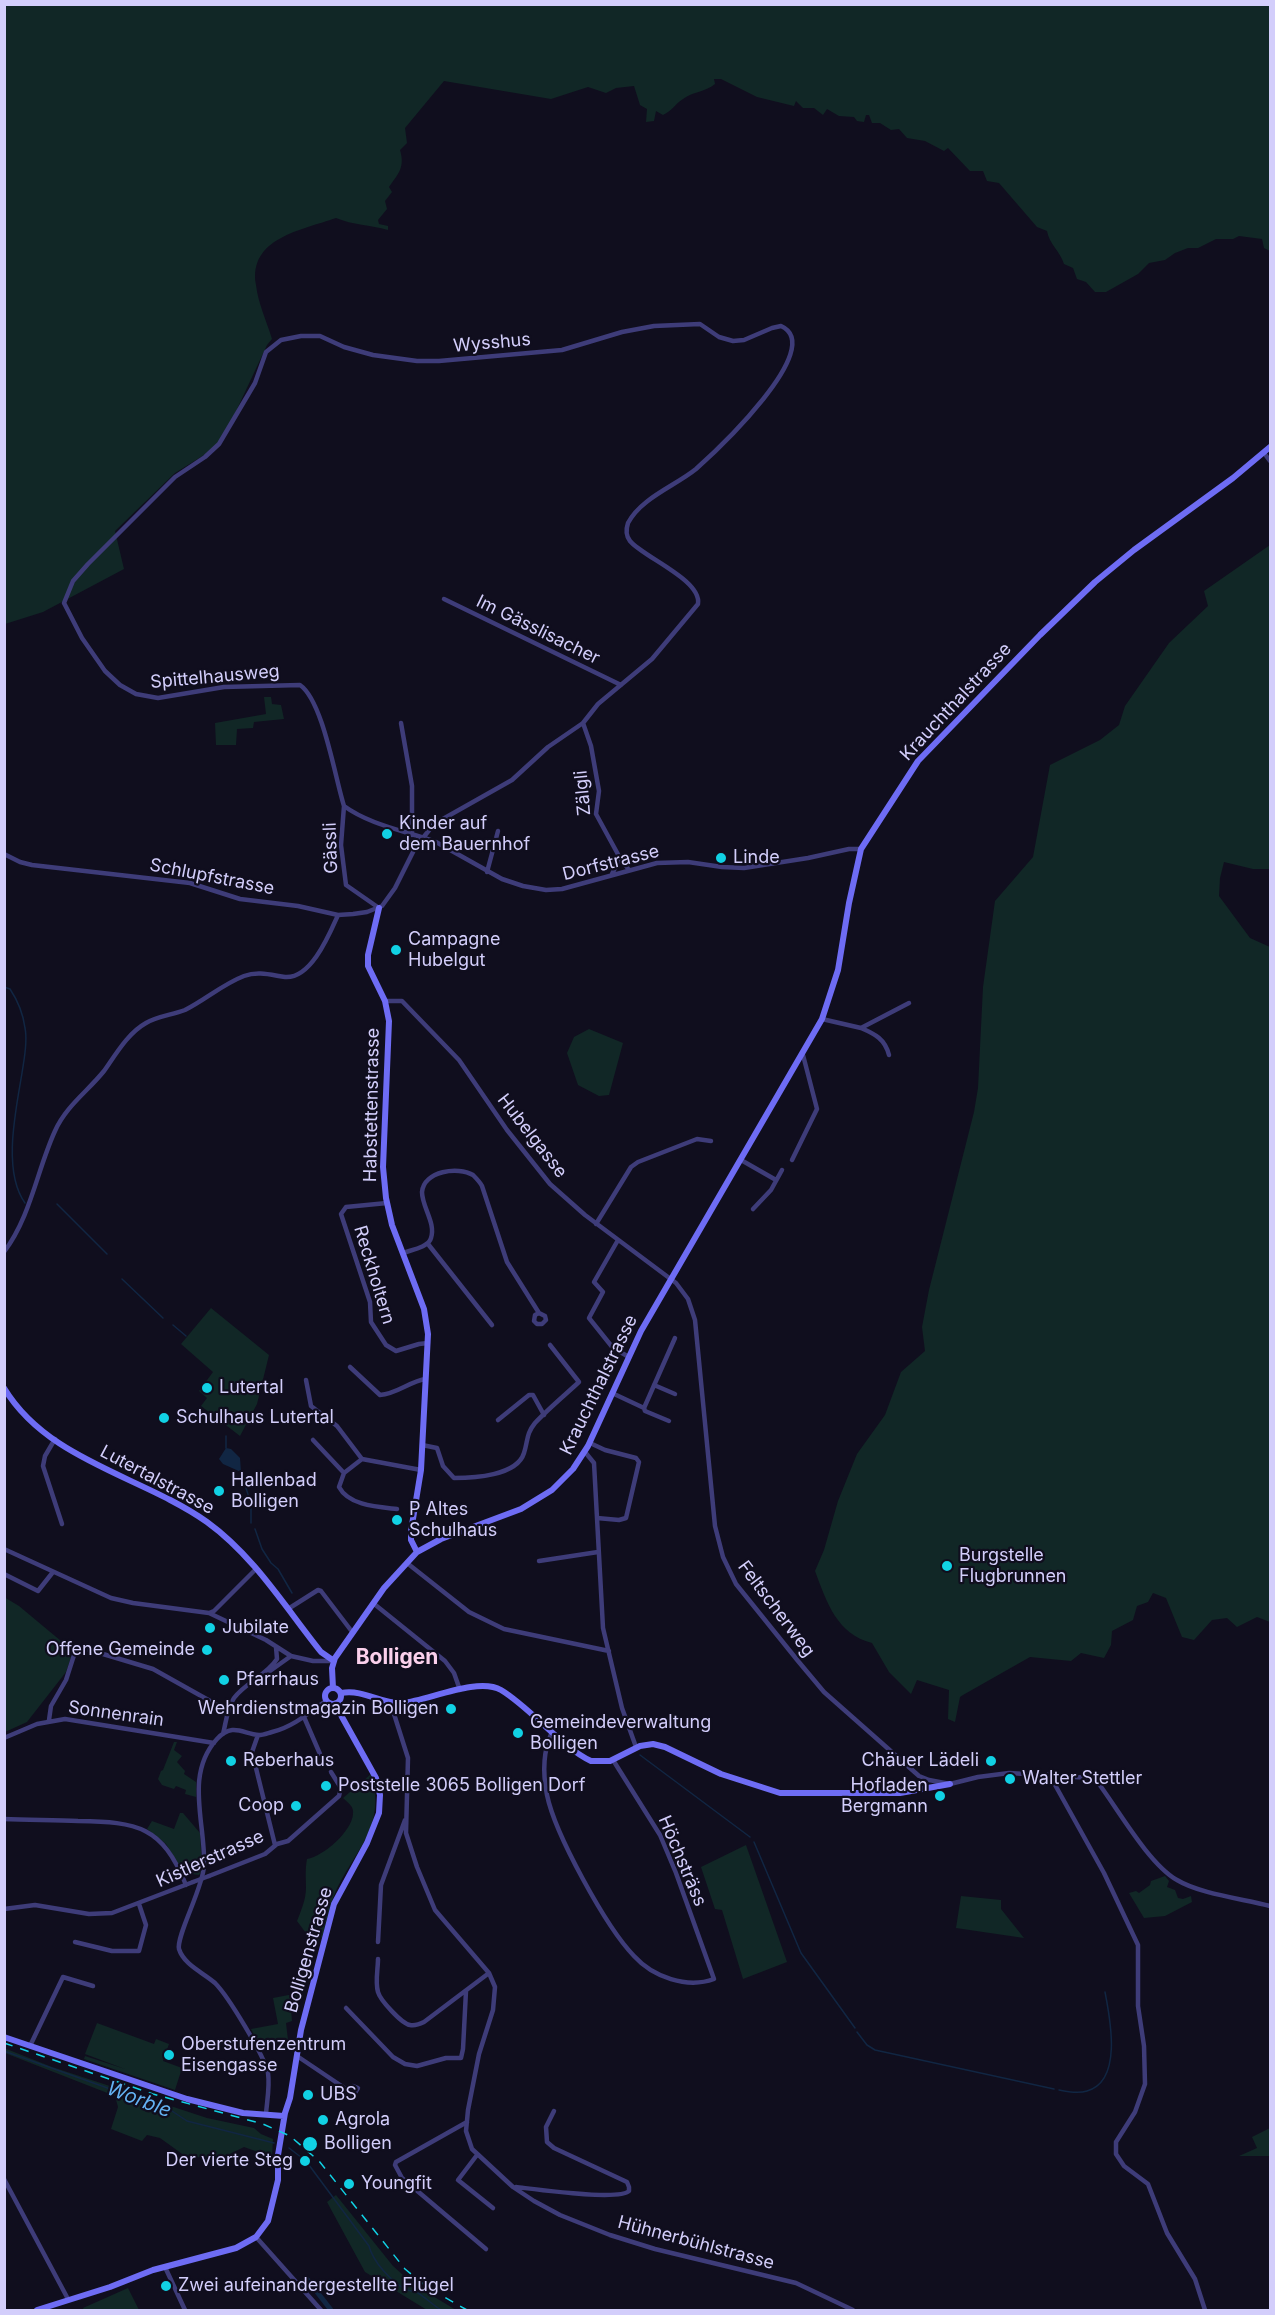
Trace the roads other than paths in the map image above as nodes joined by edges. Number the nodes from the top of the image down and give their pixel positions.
1 (276, 343) joint
2 (1270, 447) edge
3 (1264, 453) junction
4 (1270, 461) edge
5 (444, 599) dead end
6 (621, 685) junction
7 (401, 723) dead end
8 (583, 723) junction
9 (344, 806) junction
10 (498, 831) dead end
11 (412, 835) junction
12 (423, 838) junction
13 (861, 849) junction
14 (4, 854) edge
15 (620, 858) junction
16 (629, 870) junction
17 (487, 872) junction
18 (612, 874) junction
19 (379, 908) junction
20 (338, 915) junction
21 (385, 1001) junction
22 (909, 1003) dead end
23 (822, 1020) junction
24 (861, 1028) junction
25 (803, 1055) junction
26 (889, 1055) dead end
27 (711, 1142) dead end
28 (741, 1160) junction
29 (792, 1160) dead end
30 (782, 1170) dead end
31 (776, 1180) junction
32 (387, 1203) junction
33 (753, 1209) dead end
34 (596, 1224) junction
35 (618, 1240) junction
36 (428, 1244) junction
37 (4, 1252) edge
38 (403, 1253) junction
39 (671, 1280) junction
40 (539, 1313) dead end
41 (492, 1325) dead end
42 (675, 1338) dead end
43 (428, 1343) junction
44 (550, 1344) dead end
45 (629, 1357) junction
46 (350, 1367) dead end
47 (426, 1379) junction
48 (306, 1380) dead end
49 (654, 1385) junction
50 (4, 1388) edge
51 (612, 1393) junction
52 (675, 1394) dead end
53 (644, 1408) junction
54 (544, 1415) junction
55 (498, 1420) dead end
56 (669, 1421) dead end
57 (55, 1439) junction
58 (313, 1440) dead end
59 (590, 1443) junction
60 (422, 1445) junction
61 (585, 1452) junction
62 (362, 1459) junction
63 (421, 1470) junction
64 (344, 1473) junction
65 (398, 1509) dead end
66 (597, 1518) junction
67 (62, 1524) dead end
68 (4, 1549) edge
69 (417, 1552) junction
70 (598, 1552) junction
71 (406, 1562) junction
72 (539, 1562) dead end
73 (256, 1569) junction
74 (53, 1572) junction
75 (4, 1574) edge
76 (373, 1603) junction
77 (288, 1609) junction
78 (209, 1613) junction
79 (353, 1633) junction
80 (276, 1647) junction
81 (609, 1651) junction
82 (291, 1656) junction
83 (334, 1661) junction
84 (267, 1672) junction
85 (333, 1688) junction
86 (460, 1690) junction
87 (340, 1693) junction
88 (327, 1700) junction
89 (336, 1703) junction
90 (394, 1703) junction
91 (228, 1711) junction
92 (304, 1717) junction
93 (228, 1718) junction
94 (50, 1720) junction
95 (236, 1730) junction
96 (552, 1731) junction
97 (223, 1734) junction
98 (258, 1735) junction
99 (4, 1738) edge
100 (214, 1743) junction
101 (636, 1747) junction
102 (320, 1754) dead end
103 (614, 1760) junction
104 (331, 1772) dead end
105 (1049, 1774) junction
106 (950, 1784) junction
107 (406, 1816) junction
108 (4, 1819) edge
109 (275, 1845) junction
110 (186, 1885) junction
111 (139, 1904) junction
112 (1270, 1906) edge
113 (4, 1909) edge
114 (75, 1942) dead end
115 (378, 1942) dead end
116 (378, 1959) dead end
117 (489, 1973) junction
118 (93, 1986) dead end
119 (466, 1991) junction
120 (346, 2008) dead end
121 (4, 2037) edge
122 (30, 2046) junction
123 (297, 2056) junction
124 (349, 2091) dead end
125 (554, 2111) dead end
126 (266, 2114) junction
127 (284, 2116) junction
128 (467, 2122) junction
129 (477, 2155) junction
130 (4, 2178) edge
131 (513, 2187) junction
132 (494, 2208) dead end
133 (256, 2237) junction
134 (486, 2249) dead end
135 (165, 2266) junction
136 (68, 2299) junction
137 (37, 2310) edge
138 (185, 2310) edge
139 (321, 2310) edge
140 (853, 2310) edge
141 (1205, 2310) edge

1 - 6 street, Wysshus
1 - 9 street, Spittelhausweg
2 - 3 main road, Krauchthalstrasse
3 - 4 street
3 - 13 main road, Krauchthalstrasse
5 - 6 street, Im Gässlisacher
6 - 8 street
7 - 11 street
8 - 12 street
8 - 15 street, Zälgli
9 - 11 street
9 - 19 street, Gässli
10 - 17 street
11 - 12 street
12 - 17 street, Dorfstrasse
12 - 19 street
13 - 16 street, Dorfstrasse
13 - 23 main road, Krauchthalstrasse
14 - 20 street, Schlupfstrasse
15 - 16 street, Zälgli
15 - 18 street
16 - 18 street, Dorfstrasse
17 - 18 street, Dorfstrasse
19 - 20 street, Schlupfstrasse
19 - 21 main road, Habstettenstrasse
20 - 37 street
21 - 32 main road, Habstettenstrasse
21 - 34 street, Hubelgasse
22 - 24 street
23 - 24 street
23 - 25 main road, Krauchthalstrasse
24 - 26 street
25 - 28 main road, Krauchthalstrasse
25 - 29 street
27 - 34 street
28 - 31 street
28 - 39 main road, Krauchthalstrasse
30 - 31 street
31 - 33 street
32 - 38 main road, Habstettenstrasse
32 - 43 street, Reckholtern
34 - 35 street, Hubelgasse
35 - 39 street, Hubelgasse
35 - 45 street
36 - 38 street
36 - 40 street
36 - 41 street
38 - 43 main road, Habstettenstrasse
39 - 45 main road, Krauchthalstrasse
39 - 106 street, Feltscherweg
42 - 49 street
43 - 47 main road, Habstettenstrasse
44 - 54 street
45 - 51 main road, Krauchthalstrasse
46 - 47 street
47 - 60 main road, Habstettenstrasse
48 - 62 street
49 - 52 street
49 - 53 street
50 - 57 main road, Lutertalstrasse
51 - 53 street
51 - 59 main road, Krauchthalstrasse
53 - 56 street
54 - 55 street
54 - 60 street
57 - 67 street
57 - 73 main road, Lutertalstrasse
58 - 64 street
59 - 61 main road, Krauchthalstrasse
59 - 66 street
60 - 63 main road, Habstettenstrasse
61 - 66 street
61 - 69 main road, Krauchthalstrasse
62 - 63 street
62 - 64 street
63 - 69 main road, Habstettenstrasse
64 - 65 street
66 - 70 street
68 - 74 street
69 - 71 main road
70 - 72 street
70 - 81 street
71 - 76 main road
71 - 81 street
73 - 77 main road, Lutertalstrasse
73 - 78 street
74 - 75 street
74 - 78 street
76 - 79 main road
76 - 86 street
77 - 79 street
77 - 83 main road, Lutertalstrasse
78 - 80 street
79 - 83 main road
80 - 82 street
80 - 84 street
81 - 101 street
82 - 83 street
82 - 84 street
83 - 85 main road
84 - 91 street
85 - 87 main road
85 - 88 main road
86 - 90 main road
86 - 96 main road
87 - 89 main road
87 - 90 main road
88 - 89 main road
88 - 92 street
89 - 123 main road, Bolligenstrasse
90 - 107 street, Hühnerbühlstrasse
91 - 93 street
91 - 94 street
92 - 98 street
92 - 102 street
93 - 95 street
93 - 97 street
94 - 99 street, Sonnenrain
94 - 100 street, Sonnenrain
95 - 97 street
95 - 98 street
96 - 103 main road
96 - 103 street, Höchsträss
97 - 100 street
98 - 109 street
100 - 126 street
101 - 103 main road
101 - 106 main road
104 - 109 street, Kistlerstrasse
105 - 106 street
105 - 112 street
105 - 141 street
107 - 115 street
107 - 117 street, Hühnerbühlstrasse
108 - 110 street
109 - 110 street, Kistlerstrasse, bridge
110 - 111 street, Kistlerstrasse
111 - 113 street, Kistlerstrasse
111 - 114 street, Kistlerstrasse
116 - 119 street
117 - 119 street
117 - 128 street, Hühnerbühlstrasse
118 - 122 street
119 - 120 street
121 - 122 main road
122 - 126 main road
123 - 124 street
123 - 127 main road, Bolligenstrasse
125 - 131 street
126 - 127 main road
127 - 133 main road, Bolligenstrasse
128 - 129 street, Hühnerbühlstrasse
128 - 134 street
129 - 131 street, Hühnerbühlstrasse
129 - 132 street
130 - 136 street
131 - 140 street, Hühnerbühlstrasse
133 - 135 main road
133 - 139 street
135 - 136 main road
135 - 138 street
136 - 137 main road

